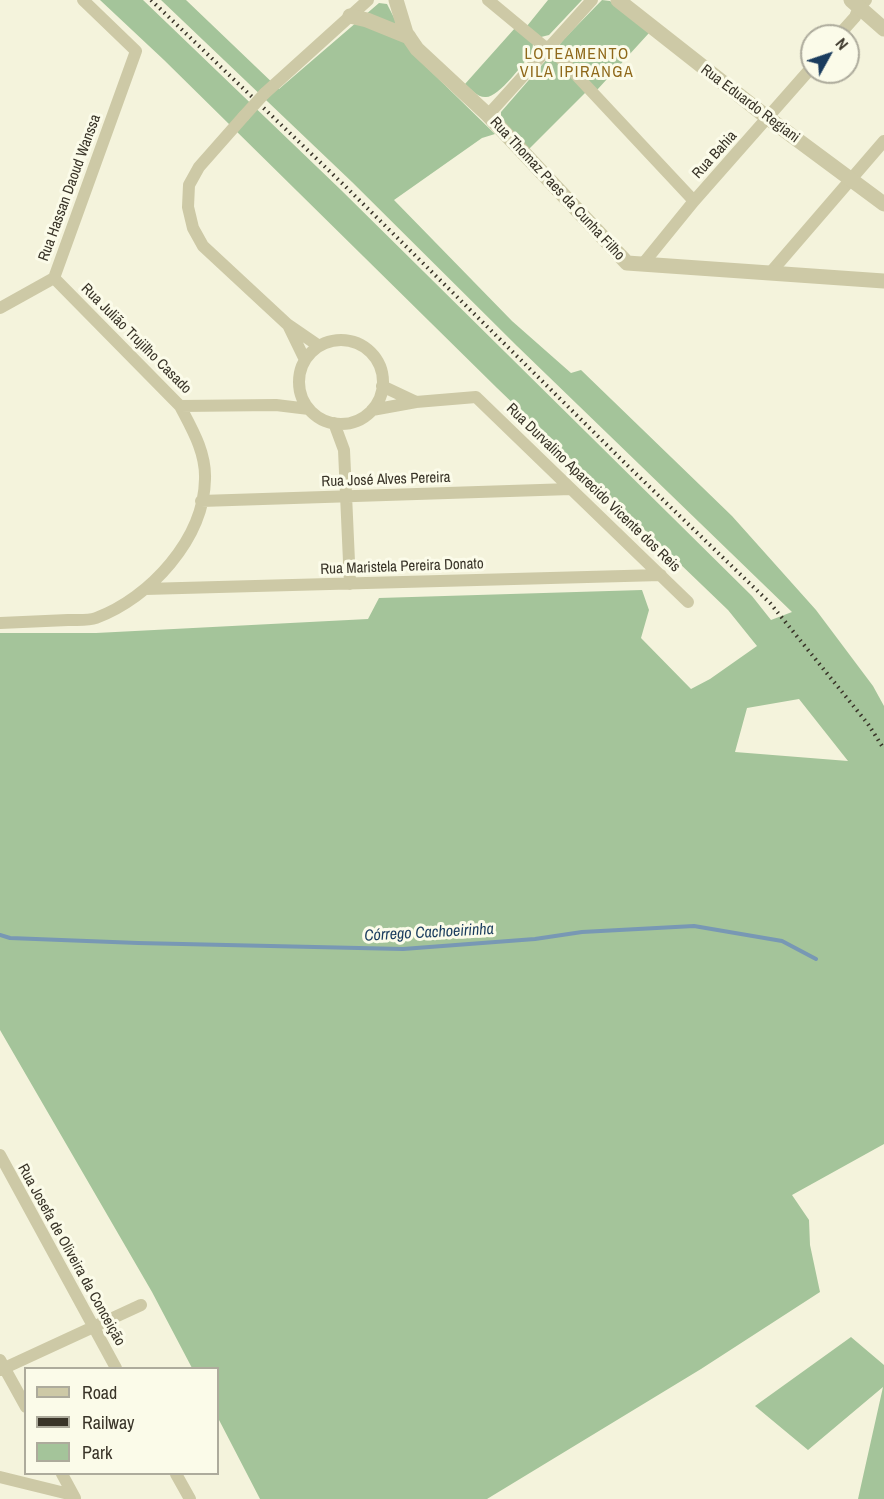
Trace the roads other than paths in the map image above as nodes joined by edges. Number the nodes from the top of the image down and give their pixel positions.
1 (83, 0) edge
2 (368, 0) edge
3 (396, 0) edge
4 (488, 0) edge
5 (592, 0) edge
6 (618, 0) edge
7 (859, 2) edge
8 (350, 16) junction
9 (849, 24) edge
10 (884, 29) edge
11 (409, 37) junction
12 (548, 47) junction
13 (800, 81) edge
14 (488, 115) junction
15 (768, 118) junction
16 (884, 141) edge
17 (852, 180) junction
18 (694, 201) junction
19 (884, 204) edge
20 (642, 265) junction
21 (771, 273) junction
22 (54, 278) junction
23 (884, 281) edge
24 (0, 308) edge
25 (287, 324) junction
26 (319, 346) junction
27 (305, 360) junction
28 (382, 386) junction
29 (299, 389) junction
30 (416, 402) junction
31 (276, 405) junction
32 (180, 406) junction
33 (309, 409) junction
34 (372, 410) junction
35 (354, 421) junction
36 (334, 423) junction
37 (344, 450) junction
38 (571, 489) junction
39 (345, 496) junction
40 (201, 501) junction
41 (661, 575) junction
42 (350, 584) junction
43 (145, 589) junction
44 (688, 602) dead end
45 (0, 623) edge
46 (0, 1155) edge
47 (141, 1305) dead end
48 (93, 1327) junction
49 (2, 1366) edge
50 (115, 1367) edge
51 (24, 1404) edge
52 (63, 1475) edge
53 (177, 1475) edge
54 (0, 1477) edge
55 (74, 1497) edge
56 (190, 1499) edge

1 - 22 street, Rua Hassan Daoud Wanssa
2 - 8 street
3 - 11 street, Rua Thomaz Paes da Cunha Filho
4 - 12 street
5 - 12 street
6 - 15 street, Rua Eduardo Regiani
7 - 9 street
7 - 10 street
8 - 11 street
8 - 25 street, bridge
11 - 14 street, Rua Thomaz Paes da Cunha Filho
12 - 14 street
12 - 18 street
13 - 15 street, Rua Bahia
14 - 20 street, Rua Thomaz Paes da Cunha Filho
15 - 17 street, Rua Eduardo Regiani
15 - 18 street, Rua Bahia
16 - 17 street
17 - 19 street, Rua Eduardo Regiani
17 - 21 street
18 - 20 street, Rua Bahia
20 - 21 street, Rua Thomaz Paes da Cunha Filho
21 - 23 street, Rua Thomaz Paes da Cunha Filho
22 - 24 street, Rua Hassan Daoud Wanssa
22 - 32 street, Rua Julião Trujilho Casado
25 - 26 street
25 - 27 street
26 - 27 street
26 - 28 street
27 - 29 street
28 - 30 street
28 - 34 street
29 - 31 street
29 - 33 street
30 - 34 street
30 - 38 street, Rua Durvalino Aparecido Vicente dos Reis
31 - 32 street, Rua Julião Trujilho Casado
31 - 33 street, Rua Julião Trujilho Casado
32 - 40 street
33 - 36 street
34 - 35 street
35 - 36 street
35 - 37 street
36 - 37 street
37 - 39 street
38 - 39 street, Rua José Alves Pereira
38 - 41 street, Rua Durvalino Aparecido Vicente dos Reis
39 - 40 street, Rua José Alves Pereira
39 - 42 street
40 - 43 street
41 - 42 street, Rua Maristela Pereira Donato
41 - 44 street, Rua Durvalino Aparecido Vicente dos Reis
42 - 43 street, Rua Maristela Pereira Donato
43 - 45 street
46 - 48 street, Rua Josefa de Oliveira da Conceição
47 - 48 street
48 - 49 street
48 - 50 street, Rua Josefa de Oliveira da Conceição
49 - 51 street
52 - 55 street
53 - 56 street
54 - 55 street

